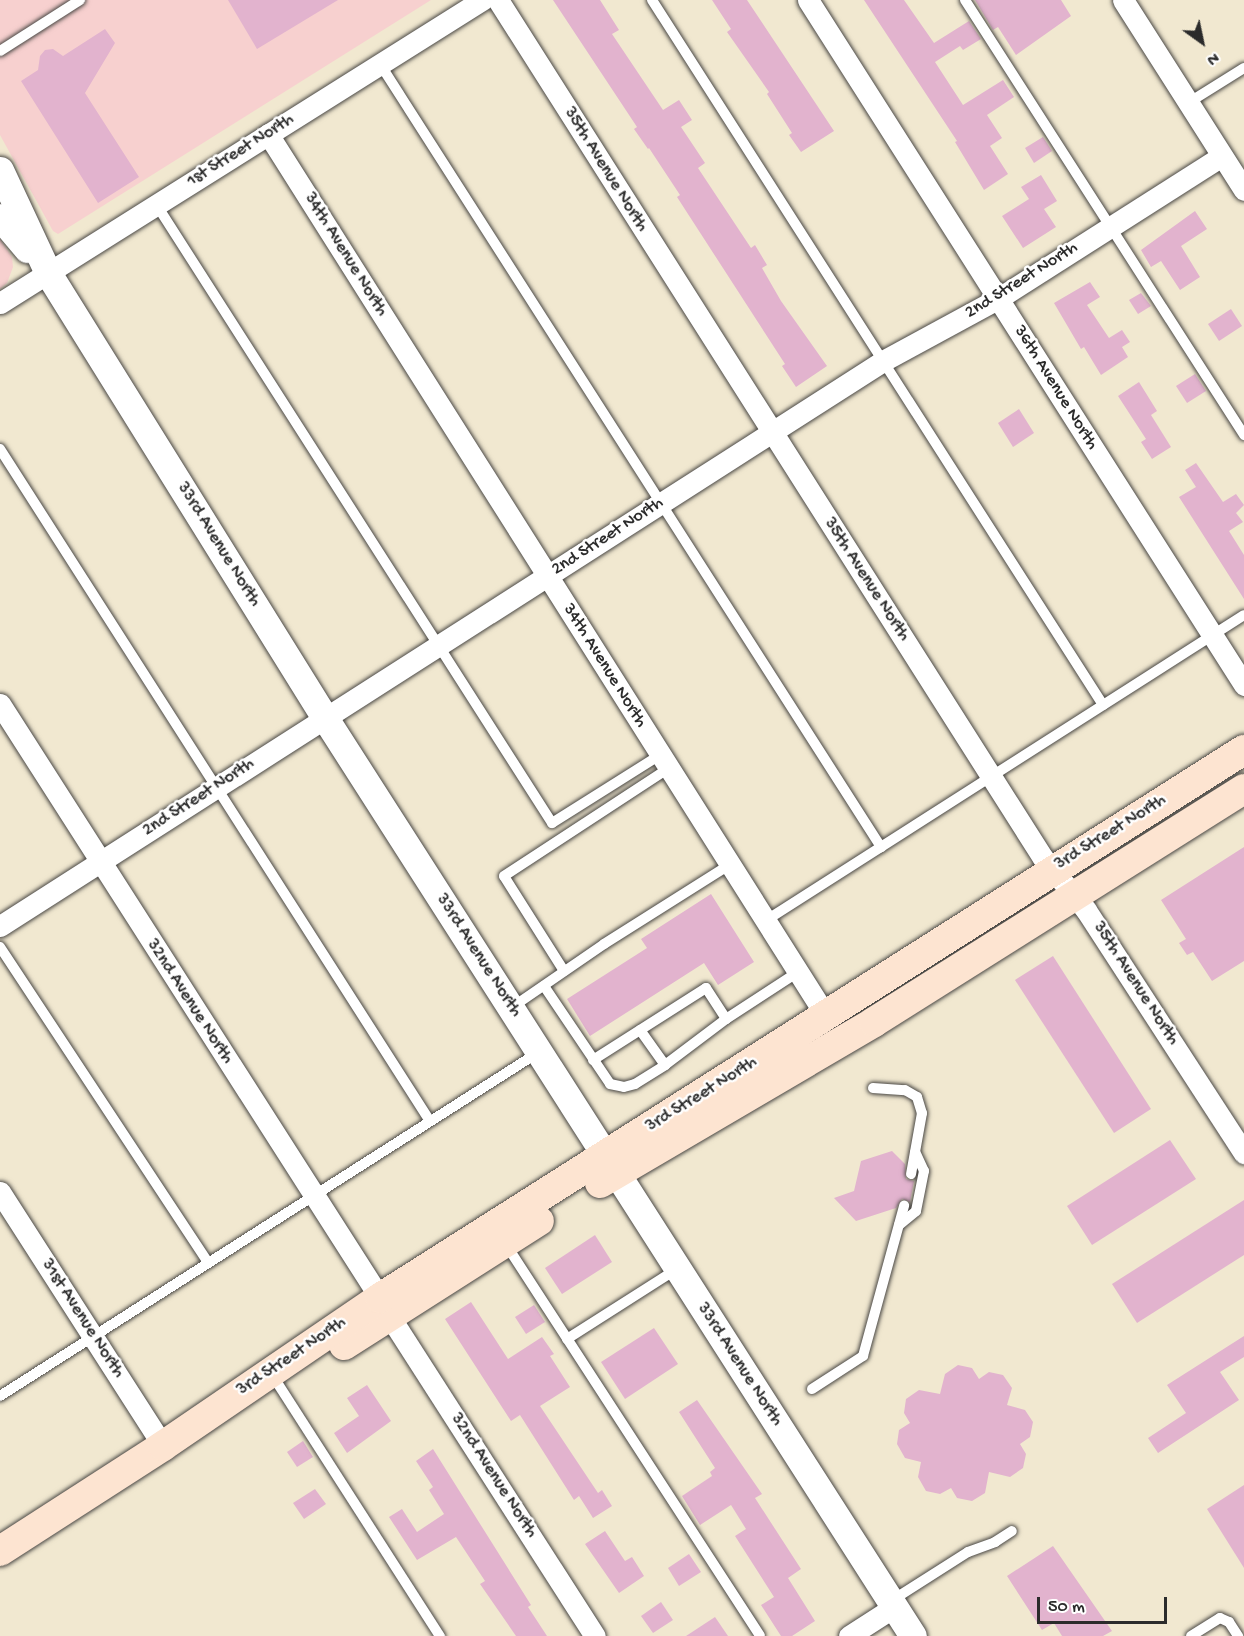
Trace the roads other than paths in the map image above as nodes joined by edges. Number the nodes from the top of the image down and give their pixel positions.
1 (80, 0) edge
2 (482, 0) edge
3 (498, 0) edge
4 (652, 0) edge
5 (808, 0) edge
6 (965, 0) edge
7 (1123, 0) edge
8 (0, 51) edge
9 (380, 64) junction
10 (1244, 68) edge
11 (1188, 103) junction
12 (268, 134) junction
13 (1222, 156) junction
14 (0, 170) edge
15 (1244, 190) edge
16 (156, 204) junction
17 (0, 218) edge
18 (1110, 226) junction
19 (48, 273) junction
20 (999, 298) junction
21 (0, 303) edge
22 (883, 361) junction
23 (771, 432) junction
24 (1244, 435) edge
25 (0, 449) edge
26 (661, 503) junction
27 (547, 576) junction
28 (1244, 615) edge
29 (1211, 636) junction
30 (439, 645) junction
31 (1244, 685) edge
32 (0, 704) edge
33 (1103, 705) junction
34 (325, 718) junction
35 (1244, 750) edge
36 (664, 762) junction
37 (991, 777) junction
38 (217, 787) junction
39 (1244, 789) edge
40 (881, 847) junction
41 (99, 862) junction
42 (729, 865) junction
43 (1051, 870) junction
44 (1076, 896) junction
45 (765, 921) junction
46 (0, 926) edge
47 (0, 947) edge
48 (564, 971) junction
49 (798, 972) junction
50 (544, 986) junction
51 (511, 1008) junction
52 (826, 1016) junction
53 (726, 1019) junction
54 (640, 1030) junction
55 (539, 1052) junction
56 (593, 1060) junction
57 (665, 1065) junction
58 (873, 1088) dead end
59 (430, 1121) junction
60 (915, 1151) junction
61 (1244, 1153) edge
62 (612, 1165) junction
63 (911, 1174) dead end
64 (0, 1192) edge
65 (313, 1196) junction
66 (904, 1206) dead end
67 (899, 1225) junction
68 (505, 1243) junction
69 (208, 1263) junction
70 (678, 1269) junction
71 (385, 1307) junction
72 (93, 1337) junction
73 (567, 1339) junction
74 (278, 1384) junction
75 (812, 1389) dead end
76 (0, 1396) edge
77 (164, 1446) junction
78 (1012, 1531) dead end
79 (0, 1551) edge
80 (892, 1604) junction
81 (440, 1636) edge
82 (595, 1636) edge
83 (760, 1636) edge
84 (849, 1636) edge
85 (913, 1636) edge
86 (1191, 1636) edge
87 (1238, 1636) edge

1 - 8 lane
2 - 9 street, 1st Street North
3 - 23 street, 35th Avenue North
4 - 22 lane
5 - 20 street, 36th Avenue North
6 - 18 lane
7 - 11 street
9 - 12 street, 1st Street North
9 - 26 lane
10 - 11 lane
11 - 13 street
12 - 16 street, 1st Street North
12 - 27 street, 34th Avenue North
13 - 15 street
13 - 18 street, 2nd Street North
14 - 19 street, 33rd Avenue North
16 - 19 street, 1st Street North
16 - 30 lane
17 - 19 street, 33rd Avenue North
18 - 20 street, 2nd Street North
18 - 24 lane
19 - 21 street, 1st Street North
19 - 34 street, 33rd Avenue North
20 - 22 street, 2nd Street North
20 - 29 street, 36th Avenue North
22 - 23 street, 2nd Street North
22 - 33 lane
23 - 26 street, 2nd Street North
23 - 37 street, 35th Avenue North
25 - 38 lane
26 - 27 street, 2nd Street North
26 - 40 lane
27 - 30 street, 2nd Street North
27 - 36 street, 34th Avenue North
28 - 29 lane
29 - 31 street, 36th Avenue North
29 - 33 lane
30 - 34 street, 2nd Street North
30 - 36 lane
32 - 41 street, 32nd Avenue North
33 - 37 lane
34 - 38 street, 2nd Street North
34 - 51 street, 33rd Avenue North
35 - 43 main road, 3rd Street North
36 - 42 street, 34th Avenue North
36 - 48 lane
37 - 40 lane
37 - 43 street, 35th Avenue North
38 - 41 street, 2nd Street North
38 - 59 lane
39 - 44 main road, 3rd Street North
40 - 45 lane
41 - 46 street, 2nd Street North
41 - 65 street, 32nd Avenue North
42 - 45 street, 34th Avenue North
42 - 48 lane
43 - 44 street, 35th Avenue North
43 - 52 main road, 3rd Street North
44 - 61 street, 35th Avenue North
44 - 62 main road, 3rd Street North
45 - 49 street, 34th Avenue North
47 - 69 lane
48 - 50 lane
49 - 52 street, 34th Avenue North
49 - 53 lane
50 - 51 lane
50 - 56 lane
51 - 55 street, 33rd Avenue North
52 - 62 main road, 3rd Street North
53 - 54 lane
53 - 57 lane
54 - 56 lane
54 - 57 lane
55 - 59 lane
55 - 62 street, 33rd Avenue North
56 - 57 lane
58 - 60 lane
59 - 65 lane
60 - 63 lane
60 - 67 lane
62 - 68 main road, 3rd Street North
62 - 70 street, 33rd Avenue North
62 - 71 main road, 3rd Street North
64 - 72 street, 31st Avenue North
65 - 69 lane
65 - 71 street, 32nd Avenue North
66 - 67 lane
67 - 75 lane
68 - 71 main road, 3rd Street North
68 - 73 lane
69 - 72 lane
70 - 73 lane
70 - 80 street, 33rd Avenue North
71 - 74 main road, 3rd Street North
71 - 77 main road, 3rd Street North
71 - 82 street, 32nd Avenue North
72 - 76 lane
72 - 77 street, 31st Avenue North
73 - 83 lane
74 - 77 main road, 3rd Street North
74 - 81 lane
77 - 79 main road, 3rd Street North
78 - 80 lane
80 - 84 street
80 - 85 street, 33rd Avenue North
86 - 87 lane

